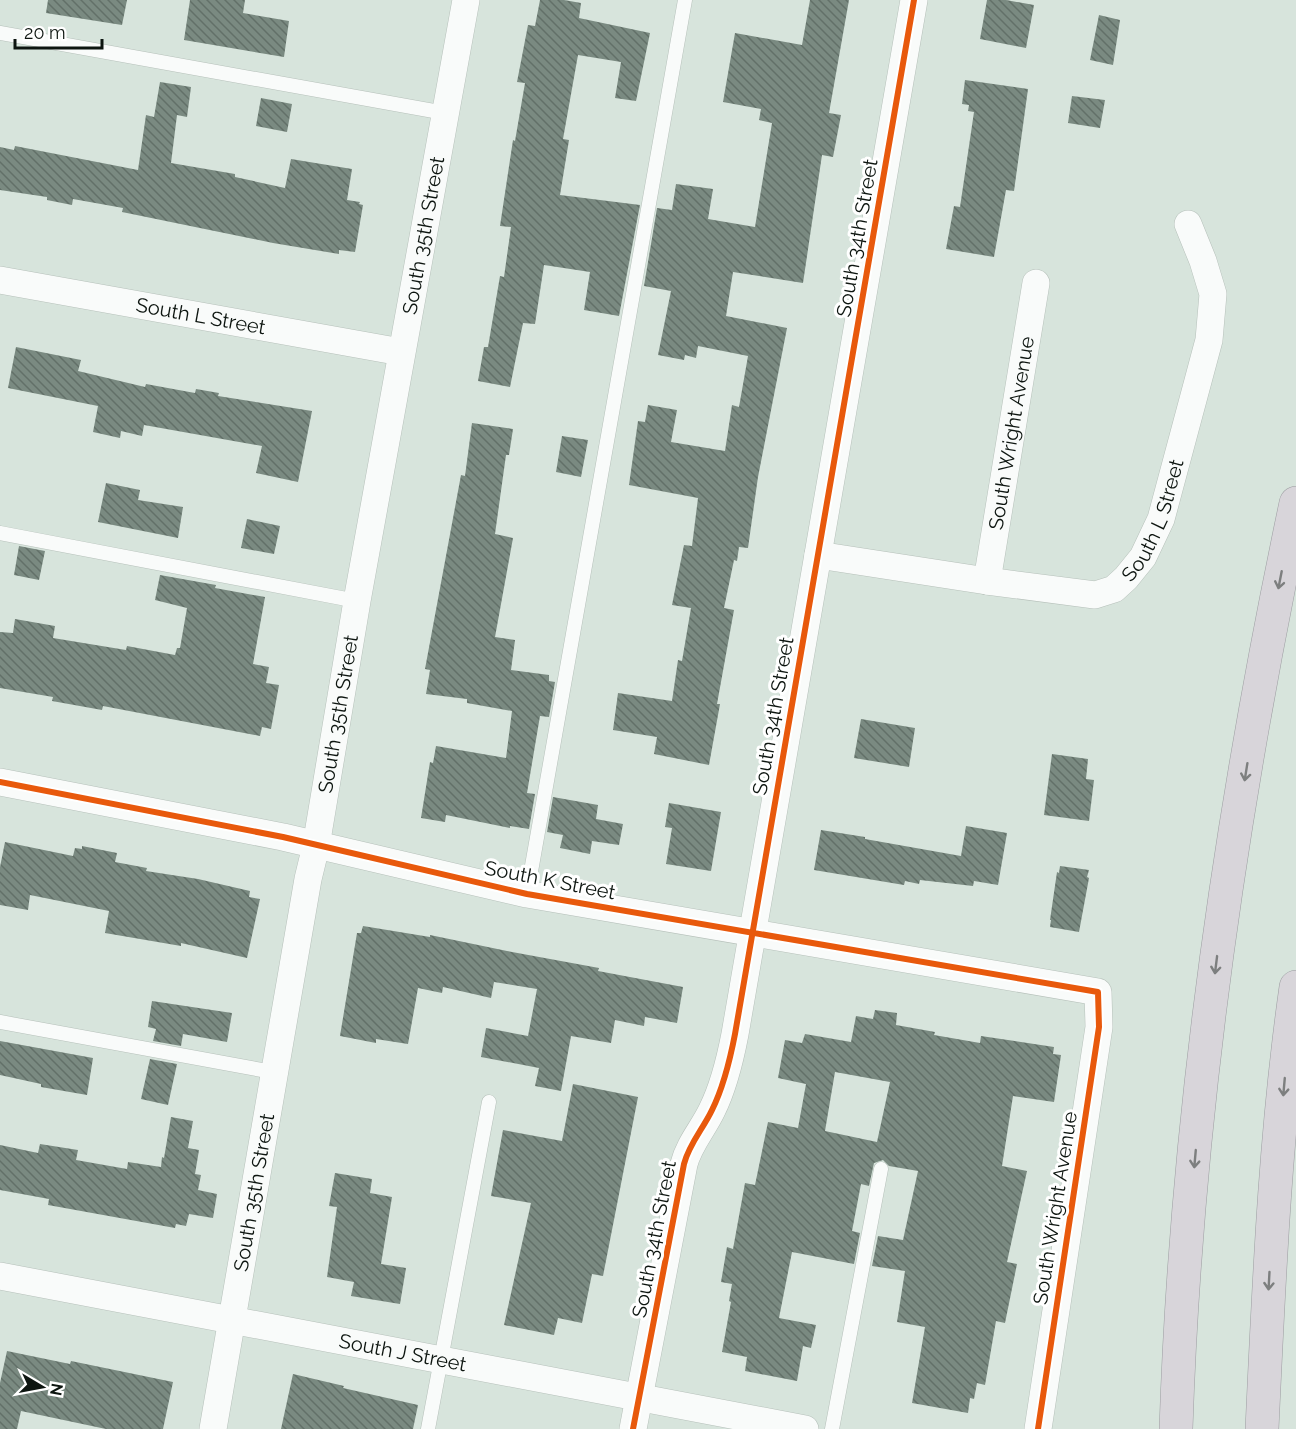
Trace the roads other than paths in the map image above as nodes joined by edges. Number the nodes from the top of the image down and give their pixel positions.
1 (466, 0) edge
2 (685, 0) edge
3 (914, 0) edge
4 (0, 33) edge
5 (445, 113) junction
6 (1188, 224) dead end
7 (0, 280) edge
8 (1036, 283) dead end
9 (401, 352) junction
10 (1296, 502) edge
11 (0, 533) edge
12 (818, 555) junction
13 (987, 581) junction
14 (357, 601) junction
15 (0, 782) edge
16 (316, 846) junction
17 (527, 894) junction
18 (752, 933) junction
19 (1296, 987) edge
20 (1098, 992) joint
21 (0, 1022) edge
22 (273, 1072) junction
23 (489, 1102) dead end
24 (881, 1169) dead end
25 (0, 1276) edge
26 (230, 1320) junction
27 (440, 1360) junction
28 (640, 1397) junction
29 (213, 1429) edge
30 (428, 1429) edge
31 (633, 1429) edge
32 (805, 1429) edge
33 (831, 1429) edge
34 (1038, 1429) edge
35 (1176, 1429) edge
36 (1262, 1429) edge

1 - 5 street, South 35th Street
2 - 17 lane
3 - 12 street, South 34th Street
4 - 5 lane
5 - 9 street, South 35th Street
6 - 13 street, South L Street
7 - 9 street, South L Street
8 - 13 street, South Wright Avenue
9 - 14 street, South 35th Street
10 -> 35 highway
11 - 14 lane
12 - 13 street, South L Street
12 - 18 street, South 34th Street
14 - 16 street, South 35th Street
15 - 16 street, South K Street
16 - 17 street, South K Street
16 - 22 street, South 35th Street
17 - 18 street, South K Street
18 - 20 street, South K Street
18 - 28 street, South 34th Street
19 -> 36 highway
20 - 34 street, South Wright Avenue
21 - 22 lane
22 - 26 street, South 35th Street
23 - 27 lane
24 - 33 lane
25 - 26 street, South J Street
26 - 27 street, South J Street
26 - 29 street, South 35th Street
27 - 28 street, South J Street
27 - 30 lane
28 - 31 street, South 34th Street
28 - 32 street, South J Street

